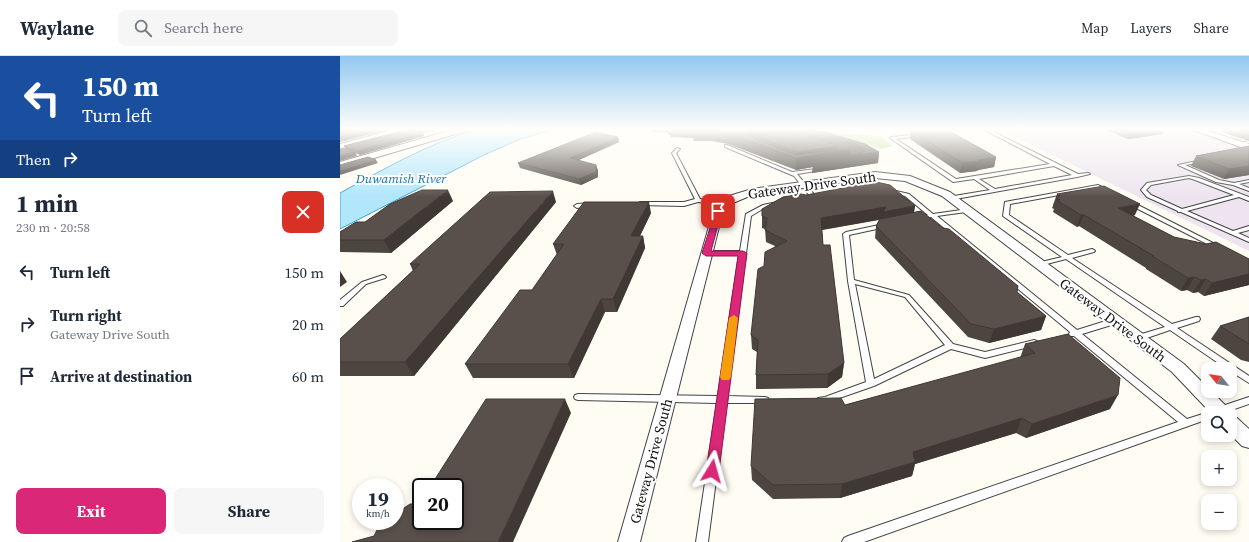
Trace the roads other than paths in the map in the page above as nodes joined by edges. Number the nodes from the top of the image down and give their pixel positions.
1 (388, 152) edge
2 (675, 152) edge
3 (740, 152) edge
4 (912, 152) edge
5 (1031, 152) edge
6 (1210, 160) edge
7 (1054, 165) junction
8 (340, 166) edge
9 (831, 168) dead end
10 (792, 173) junction
11 (1088, 174) dead end
12 (1077, 176) junction
13 (975, 178) junction
14 (1249, 181) edge
15 (803, 184) junction
16 (1234, 184) junction
17 (994, 190) junction
18 (1249, 190) edge
19 (887, 191) edge
20 (1112, 194) edge
21 (1240, 195) junction
22 (814, 198) edge
23 (950, 198) junction
24 (1249, 199) edge
25 (698, 200) junction
26 (1126, 201) edge
27 (786, 202) edge
28 (633, 204) edge
29 (723, 204) junction
30 (599, 205) edge
31 (577, 206) dead end
32 (966, 210) junction
33 (1180, 211) junction
34 (928, 217) junction
35 (889, 225) edge
36 (1249, 228) edge
37 (1233, 233) junction
38 (1249, 240) edge
39 (1092, 251) dead end
40 (1224, 251) edge
41 (706, 253) junction
42 (743, 253) junction
43 (1067, 257) junction
44 (1039, 264) junction
45 (383, 277) dead end
46 (851, 281) junction
47 (340, 304) edge
48 (1196, 319) dead end
49 (1115, 322) junction
50 (1172, 327) junction
51 (1072, 334) junction
52 (1138, 338) junction
53 (1038, 342) edge
54 (950, 346) junction
55 (1249, 380) edge
56 (871, 384) junction
57 (578, 397) dead end
58 (668, 398) junction
59 (722, 399) junction
60 (778, 400) edge
61 (810, 400) edge
62 (1249, 400) edge
63 (1211, 406) edge
64 (1237, 406) edge
65 (1201, 419) edge
66 (1186, 423) junction
67 (1237, 430) edge
68 (1249, 440) edge
69 (629, 542) edge
70 (702, 542) edge
71 (848, 542) edge

1 - 8 street
2 - 25 lane
3 - 10 lane
4 - 13 lane
5 - 7 lane
6 - 16 lane
7 - 12 lane
7 - 13 lane
9 - 10 lane
10 - 15 lane
11 - 12 lane
12 - 17 lane
13 - 17 lane
14 - 16 lane
15 - 22 lane
15 - 23 street, Gateway Drive South
15 - 29 street, Gateway Drive South
16 - 18 lane
17 - 23 lane
19 - 34 lane
20 - 43 lane
21 - 24 lane
21 - 33 lane
21 - 33 lane
23 - 32 street, Gateway Drive South
25 - 28 lane
25 - 29 lane
26 - 40 lane
27 - 42 lane
29 - 41 street, Gateway Drive South
30 - 31 lane
32 - 34 lane
32 - 44 street, Gateway Drive South
33 - 37 lane
34 - 51 lane
35 - 46 lane
36 - 37 lane
37 - 38 lane
39 - 43 lane
41 - 42 lane
41 - 58 street, Gateway Drive South
42 - 59 lane
43 - 44 lane
43 - 50 lane
44 - 49 street, Gateway Drive South
45 - 47 lane
46 - 54 lane
46 - 56 lane
48 - 50 lane
49 - 51 lane
49 - 52 street, Gateway Drive South
50 - 52 lane
50 - 55 lane
51 - 66 lane
52 - 63 street, Gateway Drive South
53 - 54 lane
54 - 56 lane
56 - 61 lane
57 - 58 lane
58 - 59 lane
58 - 69 street, Gateway Drive South
59 - 60 lane
59 - 70 lane
62 - 64 lane
65 - 66 lane
66 - 71 lane
67 - 68 street, Gateway Drive South

